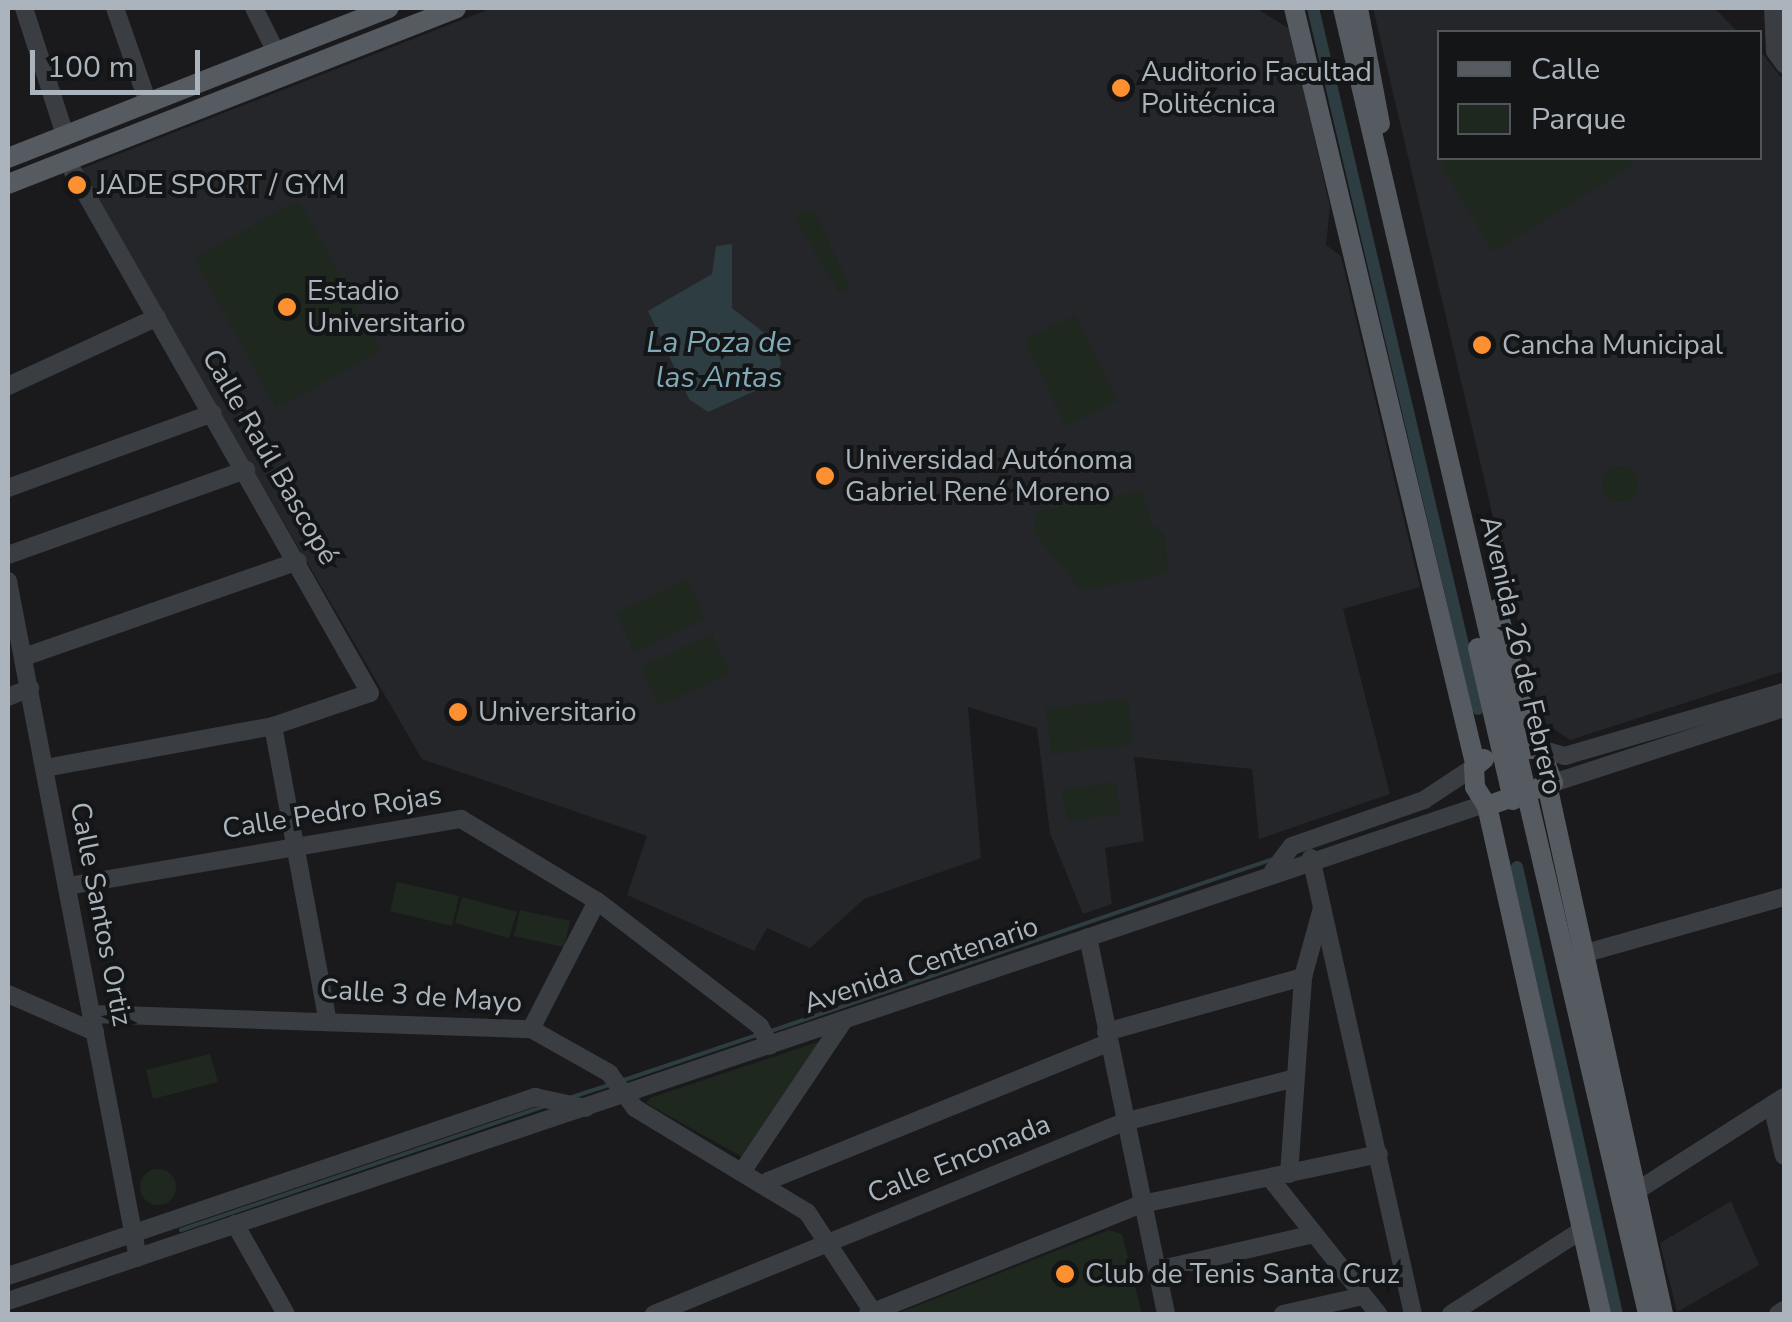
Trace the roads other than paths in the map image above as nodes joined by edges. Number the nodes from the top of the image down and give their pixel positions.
1 (24, 8) edge
2 (115, 8) edge
3 (254, 8) edge
4 (390, 8) edge
5 (456, 8) edge
6 (1294, 8) edge
7 (1330, 8) edge
8 (1342, 8) edge
9 (1358, 8) edge
10 (1773, 8) edge
11 (276, 52) junction
12 (1784, 64) edge
13 (213, 77) junction
14 (222, 100) junction
15 (148, 103) junction
16 (1382, 135) junction
17 (65, 136) junction
18 (8, 158) edge
19 (67, 161) junction
20 (8, 184) edge
21 (1384, 200) junction
22 (158, 317) junction
23 (8, 386) edge
24 (213, 413) junction
25 (246, 470) junction
26 (8, 488) edge
27 (8, 556) edge
28 (298, 560) junction
29 (8, 581) edge
30 (24, 657) junction
31 (30, 688) junction
32 (8, 696) edge
33 (1783, 702) edge
34 (273, 726) junction
35 (1523, 750) junction
36 (1612, 753) junction
37 (1474, 765) junction
38 (45, 768) junction
39 (1550, 786) junction
40 (1520, 798) junction
41 (1486, 805) junction
42 (294, 844) junction
43 (1311, 858) junction
44 (1278, 862) junction
45 (68, 886) junction
46 (1784, 897) edge
47 (597, 901) junction
48 (1322, 908) junction
49 (1088, 938) junction
50 (1580, 955) junction
51 (1304, 976) junction
52 (8, 994) edge
53 (326, 1016) junction
54 (844, 1020) junction
55 (94, 1023) junction
56 (532, 1029) junction
57 (765, 1036) junction
58 (1107, 1037) junction
59 (1292, 1079) junction
60 (621, 1087) junction
61 (1778, 1101) edge
62 (586, 1108) junction
63 (1124, 1122) junction
64 (1380, 1154) junction
65 (1784, 1156) edge
66 (744, 1169) junction
67 (1279, 1176) junction
68 (768, 1181) junction
69 (1635, 1192) junction
70 (1142, 1204) junction
71 (235, 1224) junction
72 (1582, 1230) junction
73 (134, 1232) junction
74 (1314, 1234) junction
75 (832, 1240) junction
76 (138, 1258) junction
77 (1157, 1270) junction
78 (8, 1276) edge
79 (1363, 1296) junction
80 (17, 1304) edge
81 (1784, 1310) edge
82 (286, 1314) edge
83 (654, 1314) edge
84 (871, 1314) edge
85 (1166, 1314) edge
86 (1283, 1314) edge
87 (1378, 1314) edge
88 (1412, 1314) edge
89 (1451, 1314) edge
90 (1601, 1314) edge
91 (1635, 1314) edge
92 (1648, 1314) edge
93 (1663, 1314) edge
94 (1778, 1314) edge

1 - 17 street
2 - 15 street
3 - 11 street
4 - 11 main road
5 - 14 main road
6 - 37 main road
7 - 35 main road, Avenida 26 de Febrero
8 - 21 main road, Avenida 26 de Febrero
9 - 16 main road, Avenida 26 de Febrero
10 - 12 street
11 - 13 main road
13 - 14 main road
13 - 15 main road
14 - 19 main road
15 - 17 main road
16 - 21 main road
16 - 35 main road, Avenida 26 de Febrero
17 - 18 main road
19 - 20 main road
19 - 22 street, Calle Raúl Bascopé
21 - 35 main road, Avenida 26 de Febrero
22 - 23 street
22 - 24 street, Calle Raúl Bascopé
24 - 25 street, Calle Raúl Bascopé
24 - 26 street
25 - 27 street
25 - 28 street, Calle Raúl Bascopé
28 - 30 street
28 - 34 street, Calle Raúl Bascopé
29 - 30 street, Calle Santos Ortiz
30 - 31 street, Calle Santos Ortiz
31 - 32 street
31 - 38 street, Calle Santos Ortiz
33 - 36 street
34 - 38 street
34 - 42 street
35 - 36 street
35 - 37 main road
35 - 39 main road, Avenida 26 de Febrero
35 - 40 main road, Avenida 26 de Febrero
36 - 39 street
37 - 41 main road
37 - 44 street, Avenida Centenario
38 - 45 street, Calle Santos Ortiz
39 - 40 main road
39 - 50 main road, Avenida 26 de Febrero
40 - 41 main road
40 - 91 main road, Avenida 26 de Febrero
40 - 92 main road, Avenida 26 de Febrero
41 - 43 street, Avenida Centenario
41 - 72 main road
42 - 45 street, Calle Pedro Rojas
42 - 47 street, Calle Pedro Rojas
42 - 53 street
43 - 44 street, Avenida Centenario
43 - 48 street
44 - 49 street, Avenida Centenario
45 - 55 street, Calle Santos Ortiz
46 - 50 street
47 - 56 street
47 - 57 street, Calle Pedro Rojas
48 - 51 street
48 - 64 street
49 - 54 street, Avenida Centenario
49 - 58 street
50 - 69 main road, Avenida 26 de Febrero
51 - 58 street
51 - 59 street
52 - 55 street
53 - 55 street, Calle 3 de Mayo
53 - 56 street, Calle 3 de Mayo
54 - 57 street, Avenida Centenario
54 - 66 street
55 - 73 street, Calle Santos Ortiz
56 - 60 street, Calle 3 de Mayo
57 - 60 street, Avenida Centenario
58 - 63 street
58 - 68 street
59 - 63 street, Calle Enconada
59 - 67 street
60 - 62 street, Avenida Centenario
60 - 66 street, Calle 3 de Mayo
61 - 65 street
61 - 69 street
62 - 71 street, Avenida Centenario
62 - 73 street, Avenida Centenario
63 - 70 street
63 - 75 street, Calle Enconada
64 - 67 street
64 - 88 street
66 - 68 street, Calle 3 de Mayo
67 - 70 street
67 - 74 street
68 - 75 street, Calle 3 de Mayo
69 - 93 main road, Avenida 26 de Febrero
70 - 77 street
70 - 84 street
71 - 76 street, Avenida Centenario
71 - 82 street
72 - 89 street
72 - 90 main road
73 - 76 street, Calle Santos Ortiz
73 - 78 street, Avenida Centenario
74 - 77 street
74 - 79 street
75 - 83 street, Calle Enconada
75 - 84 street, Calle 3 de Mayo
76 - 80 street, Avenida Centenario
77 - 85 street
79 - 86 street
79 - 87 street
81 - 94 street

